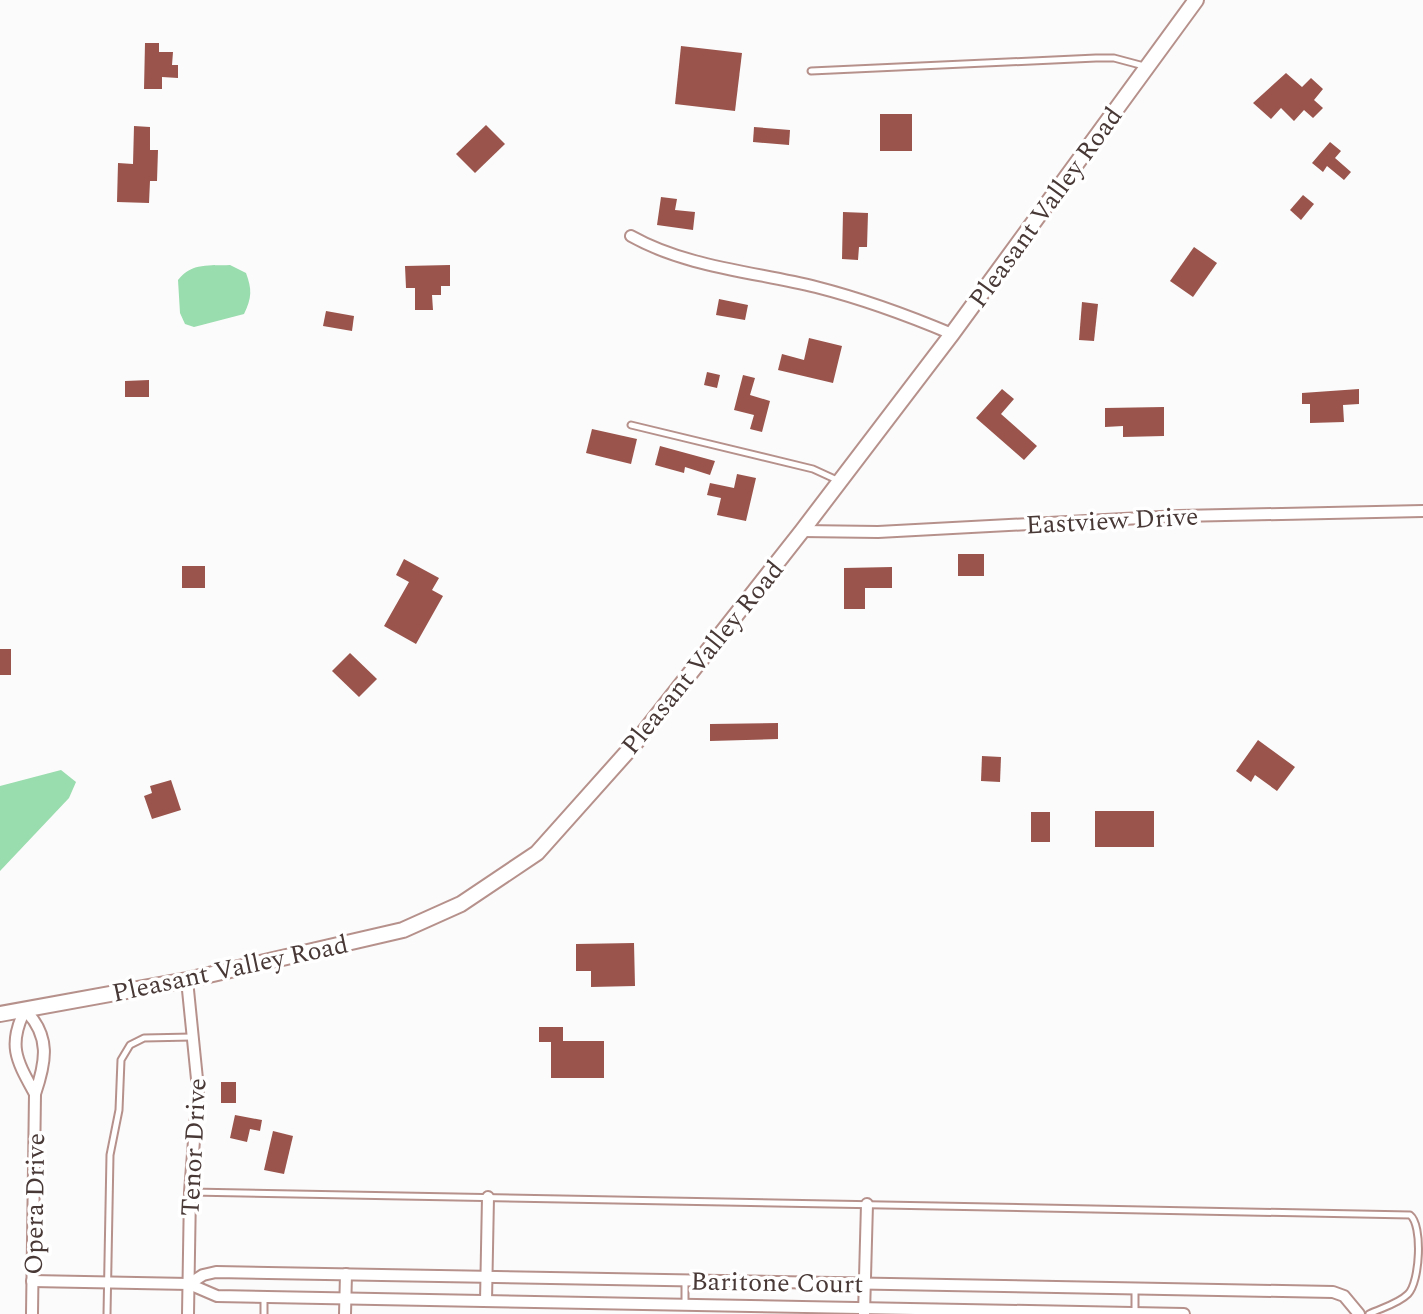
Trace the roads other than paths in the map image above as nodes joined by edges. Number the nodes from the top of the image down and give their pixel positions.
1 (1196, 0) edge
2 (1147, 67) junction
3 (811, 71) dead end
4 (631, 236) dead end
5 (952, 334) junction
6 (631, 425) dead end
7 (840, 482) junction
8 (1423, 510) edge
9 (802, 531) junction
10 (187, 980) junction
11 (25, 1010) junction
12 (0, 1014) edge
13 (195, 1037) junction
14 (35, 1094) junction
15 (190, 1192) junction
16 (488, 1197) junction
17 (867, 1204) junction
18 (346, 1274) junction
19 (487, 1276) junction
20 (685, 1280) junction
21 (32, 1281) junction
22 (108, 1282) junction
23 (189, 1284) junction
24 (865, 1284) junction
25 (1135, 1288) junction
26 (264, 1297) junction
27 (345, 1299) junction
28 (486, 1301) junction
29 (685, 1305) junction
30 (864, 1311) edge
31 (953, 1312) edge
32 (1135, 1313) edge
33 (32, 1314) edge
34 (107, 1314) edge
35 (188, 1314) edge
36 (264, 1314) edge
37 (345, 1314) edge
38 (1184, 1314) edge
39 (1359, 1314) edge
40 (1369, 1314) edge

1 - 2 street, Pleasant Valley Road
2 - 3 lane
2 - 5 street, Pleasant Valley Road
4 - 5 street
5 - 7 street, Pleasant Valley Road
6 - 7 lane
7 - 9 street, Pleasant Valley Road
8 - 9 street, Eastview Drive
9 - 10 street, Pleasant Valley Road
10 - 11 street, Pleasant Valley Road
10 - 13 street, Tenor Drive
11 - 12 street, Pleasant Valley Road
11 - 14 street, Opera Drive
11 - 14 street, Opera Drive
13 - 15 street, Tenor Drive
13 - 22 lane
14 - 21 street, Opera Drive
15 - 16 lane
15 - 23 street, Tenor Drive
16 - 17 lane
16 - 19 street
17 - 24 street
17 - 40 lane
18 - 19 street, Baritone Court
18 - 23 street, Baritone Court
18 - 27 street
19 - 20 street, Baritone Court
19 - 28 street
20 - 24 street, Baritone Court
20 - 29 lane
21 - 22 street, Baritone Court
21 - 33 street, Opera Drive
22 - 23 street, Baritone Court
22 - 34 lane
23 - 26 street, Baritone Court
23 - 35 street, Tenor Drive
24 - 25 street, Baritone Court
24 - 30 street
25 - 32 lane
25 - 39 street, Baritone Court
26 - 27 street, Baritone Court
26 - 36 lane
27 - 28 street, Baritone Court
27 - 37 street
28 - 29 street, Baritone Court
29 - 30 street, Baritone Court
30 - 31 street, Baritone Court
31 - 32 street, Baritone Court
32 - 38 street, Baritone Court

